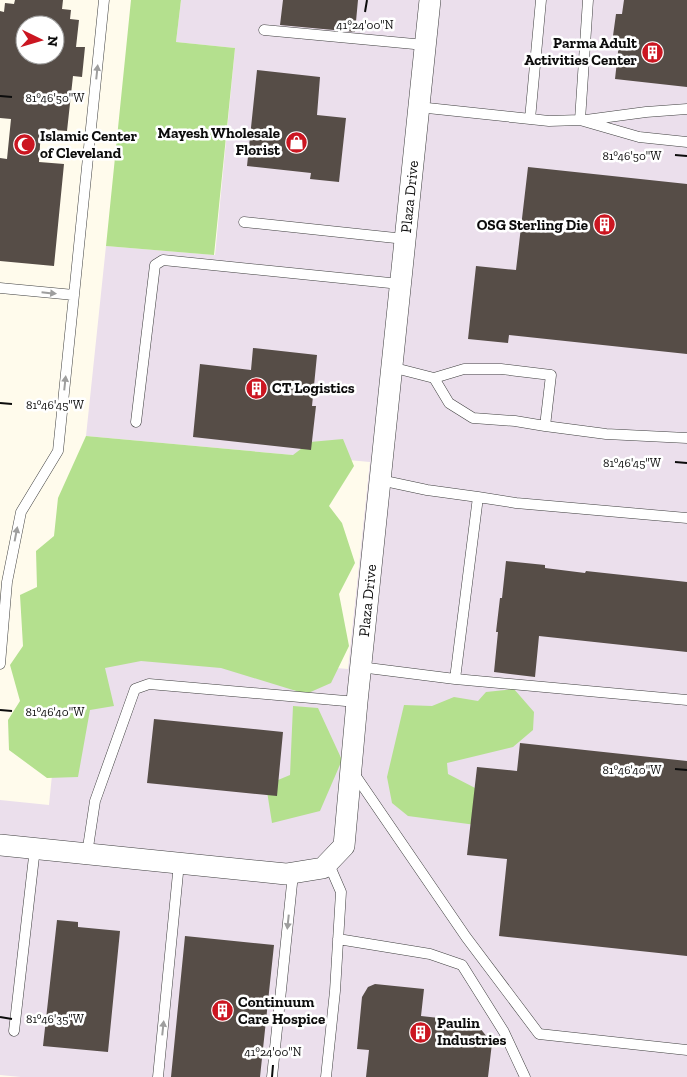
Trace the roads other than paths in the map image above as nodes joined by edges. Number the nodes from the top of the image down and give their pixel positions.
1 (104, 0) edge
2 (430, 0) edge
3 (541, 0) edge
4 (588, 0) edge
5 (264, 30) dead end
6 (425, 45) junction
7 (418, 107) junction
8 (687, 109) edge
9 (530, 119) junction
10 (580, 120) junction
11 (687, 142) edge
12 (244, 222) dead end
13 (405, 239) junction
14 (400, 284) junction
15 (0, 288) edge
16 (74, 295) junction
17 (391, 367) junction
18 (434, 378) junction
19 (136, 422) dead end
20 (545, 426) junction
21 (687, 438) edge
22 (380, 480) junction
23 (478, 497) junction
24 (687, 518) edge
25 (0, 573) edge
26 (7, 582) junction
27 (0, 664) edge
28 (360, 667) junction
29 (455, 679) junction
30 (687, 700) edge
31 (357, 702) junction
32 (351, 770) junction
33 (0, 845) edge
34 (35, 848) junction
35 (87, 854) junction
36 (328, 862) junction
37 (180, 863) junction
38 (293, 874) junction
39 (338, 939) junction
40 (14, 1032) dead end
41 (687, 1050) edge
42 (158, 1077) edge
43 (272, 1077) edge
44 (326, 1077) edge
45 (525, 1077) edge

16 -> 1 lane
2 - 6 street, Plaza Drive
3 - 9 lane
4 - 10 lane
5 - 6 lane
6 - 7 street, Plaza Drive
7 - 9 lane
7 - 13 street, Plaza Drive
8 - 10 lane
9 - 10 lane
10 - 11 lane
12 - 13 lane
13 - 14 street, Plaza Drive
14 - 17 street, Plaza Drive
14 - 19 lane
15 -> 16 lane
26 -> 16 lane
17 - 18 lane
17 - 22 street, Plaza Drive
18 - 20 lane
18 - 20 lane
20 - 21 lane
22 - 23 lane
22 - 28 street, Plaza Drive
23 - 24 lane
23 - 29 lane
25 - 26 lane
26 - 27 lane
28 - 29 lane
28 - 31 street, Plaza Drive
29 - 30 lane
31 - 32 street, Plaza Drive
31 - 35 lane
32 - 36 street, Plaza Drive
32 - 41 lane
33 - 34 street, Plaza Drive
34 - 35 street, Plaza Drive
34 - 40 lane
35 - 37 street, Plaza Drive
36 - 38 street, Plaza Drive
36 - 39 lane
37 - 38 street, Plaza Drive
42 -> 37 lane
38 -> 43 lane
39 - 44 lane
39 - 45 lane

